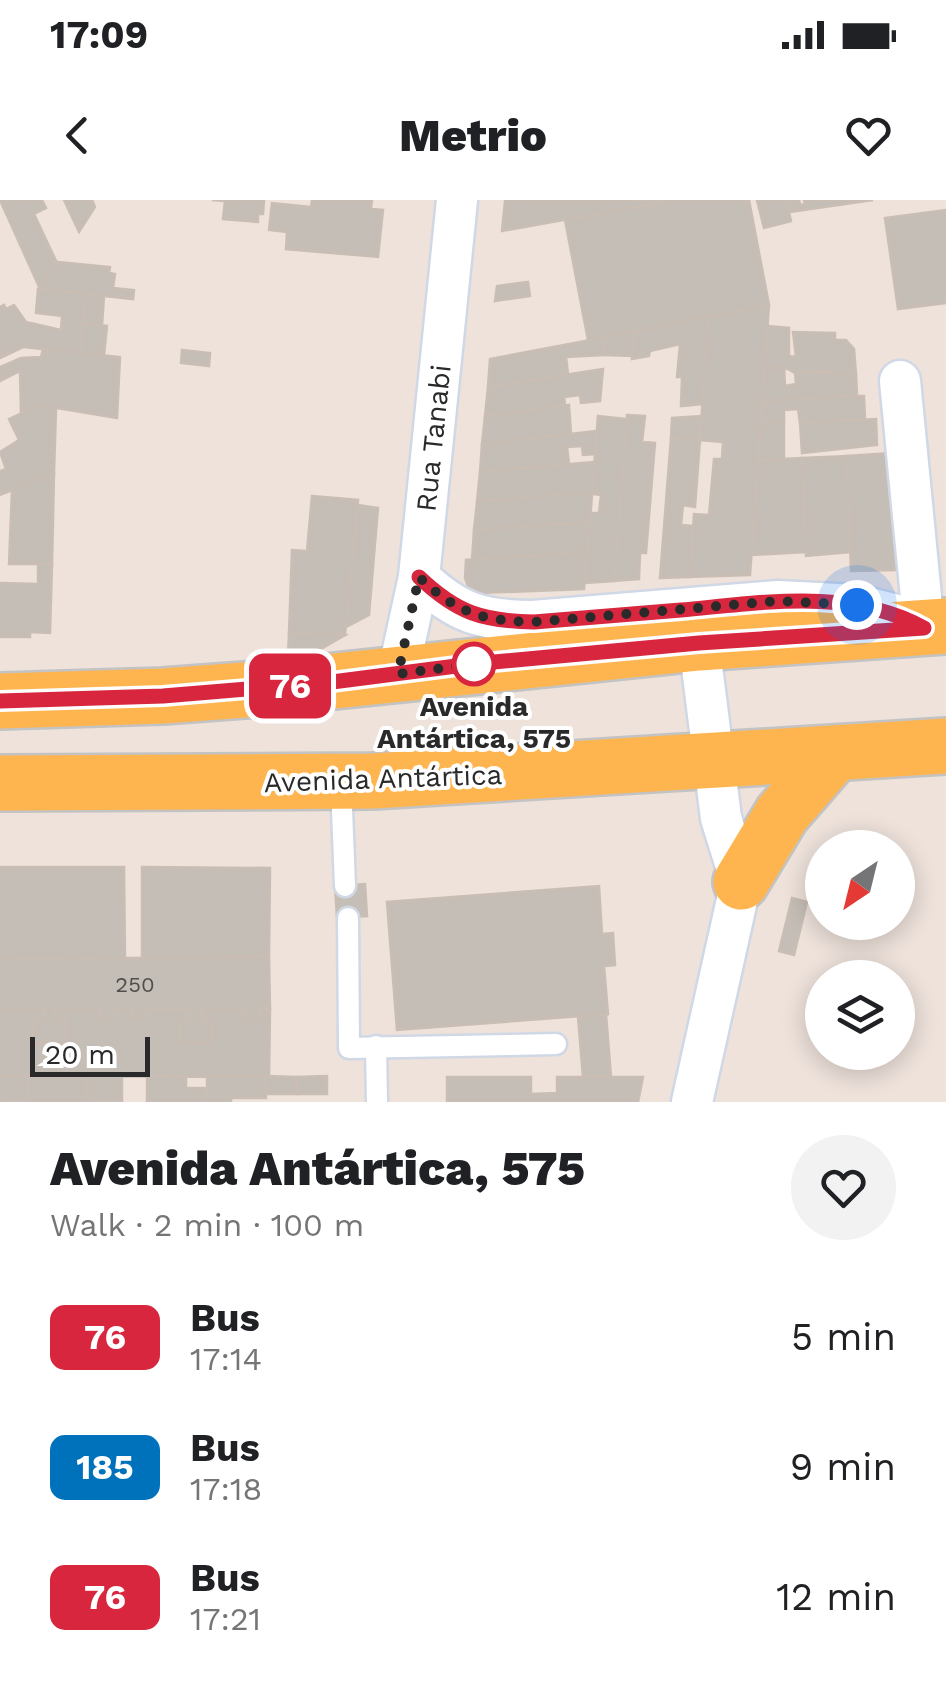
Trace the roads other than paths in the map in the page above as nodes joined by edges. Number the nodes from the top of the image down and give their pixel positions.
1 (457, 200) edge
2 (900, 382) dead end
3 (419, 577) junction
4 (935, 627) edge
5 (699, 643) junction
6 (398, 674) junction
7 (0, 701) edge
8 (946, 746) edge
9 (836, 754) junction
10 (713, 759) junction
11 (341, 782) junction
12 (0, 784) edge
13 (740, 882) junction
14 (345, 886) dead end
15 (348, 918) dead end
16 (556, 1044) dead end
17 (376, 1046) junction
18 (376, 1102) edge
19 (692, 1102) edge

1 - 3 street, Rua Tanabi
2 - 4 street
3 - 4 street
3 - 6 street, Rua Tanabi
4 - 5 main road
5 - 6 main road
5 - 10 street
6 - 7 main road
8 - 9 main road, Avenida Antártica
9 - 10 main road, Avenida Antártica
9 - 13 main road
10 - 11 main road, Avenida Antártica
10 - 13 street
11 - 12 main road, Avenida Antártica
11 - 14 lane
13 - 19 street
15 - 17 lane
16 - 17 lane
17 - 18 lane

